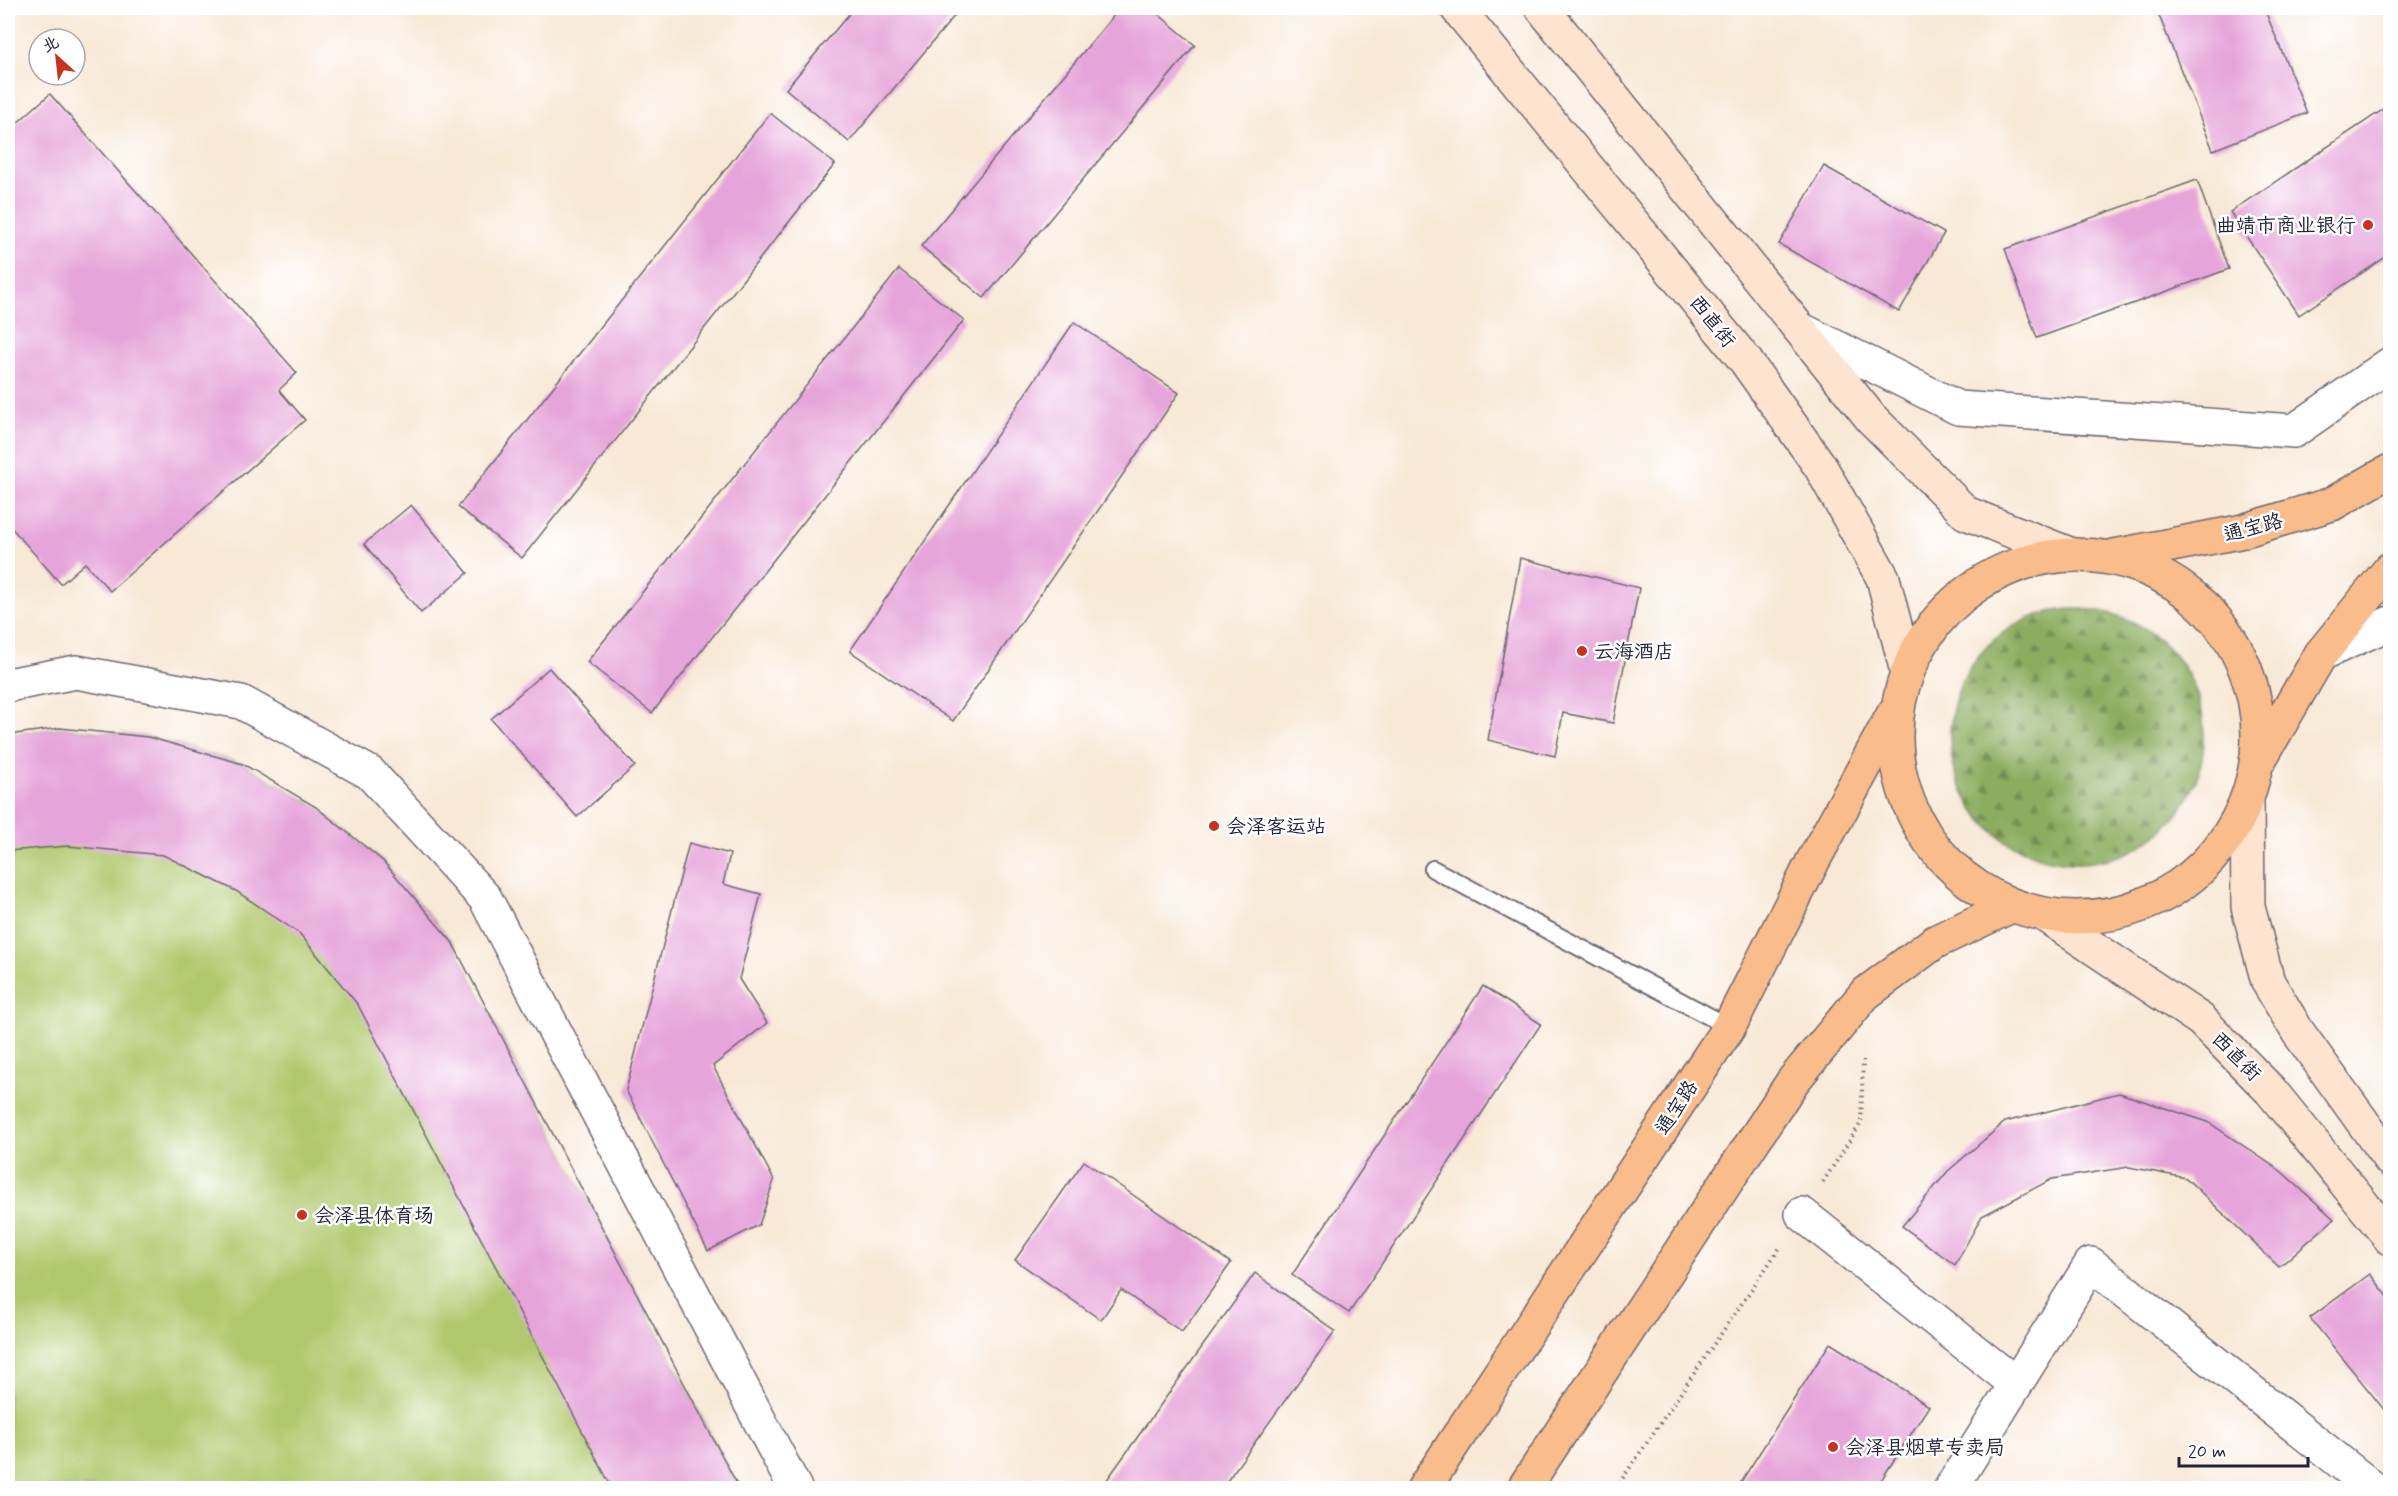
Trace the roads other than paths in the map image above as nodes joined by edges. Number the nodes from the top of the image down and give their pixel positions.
1 (1457, 8) edge
2 (1542, 8) edge
3 (1800, 329) junction
4 (2391, 364) edge
5 (2391, 471) edge
6 (2072, 555) junction
7 (2108, 557) junction
8 (2391, 568) edge
9 (2391, 623) edge
10 (2321, 654) junction
11 (1907, 672) junction
12 (8, 685) edge
13 (1897, 706) junction
14 (2256, 766) junction
15 (2247, 801) junction
16 (1432, 869) dead end
17 (2012, 906) junction
18 (2046, 916) junction
19 (1729, 1027) junction
20 (2391, 1160) edge
21 (1802, 1214) road end
22 (2391, 1238) edge
23 (2016, 1384) junction
24 (795, 1488) edge
25 (1424, 1488) edge
26 (1524, 1488) edge
27 (1951, 1488) edge
28 (2373, 1488) edge

1 - 11 street, 西直街
2 - 3 street
3 - 4 street
3 - 6 street
5 - 7 main road, 通宝路
6 - 7 main road
6 - 11 main road
7 - 14 main road
8 - 10 main road
9 - 10 street
10 - 14 main road
11 - 13 main road
12 - 24 street
13 - 17 main road
13 - 19 main road, 通宝路
14 - 15 main road
15 - 18 main road
15 - 20 street
16 - 19 lane
17 - 18 main road
17 - 26 main road
18 - 22 street, 西直街
19 - 25 main road, 通宝路
21 - 23 street
23 - 27 street
23 - 28 street

